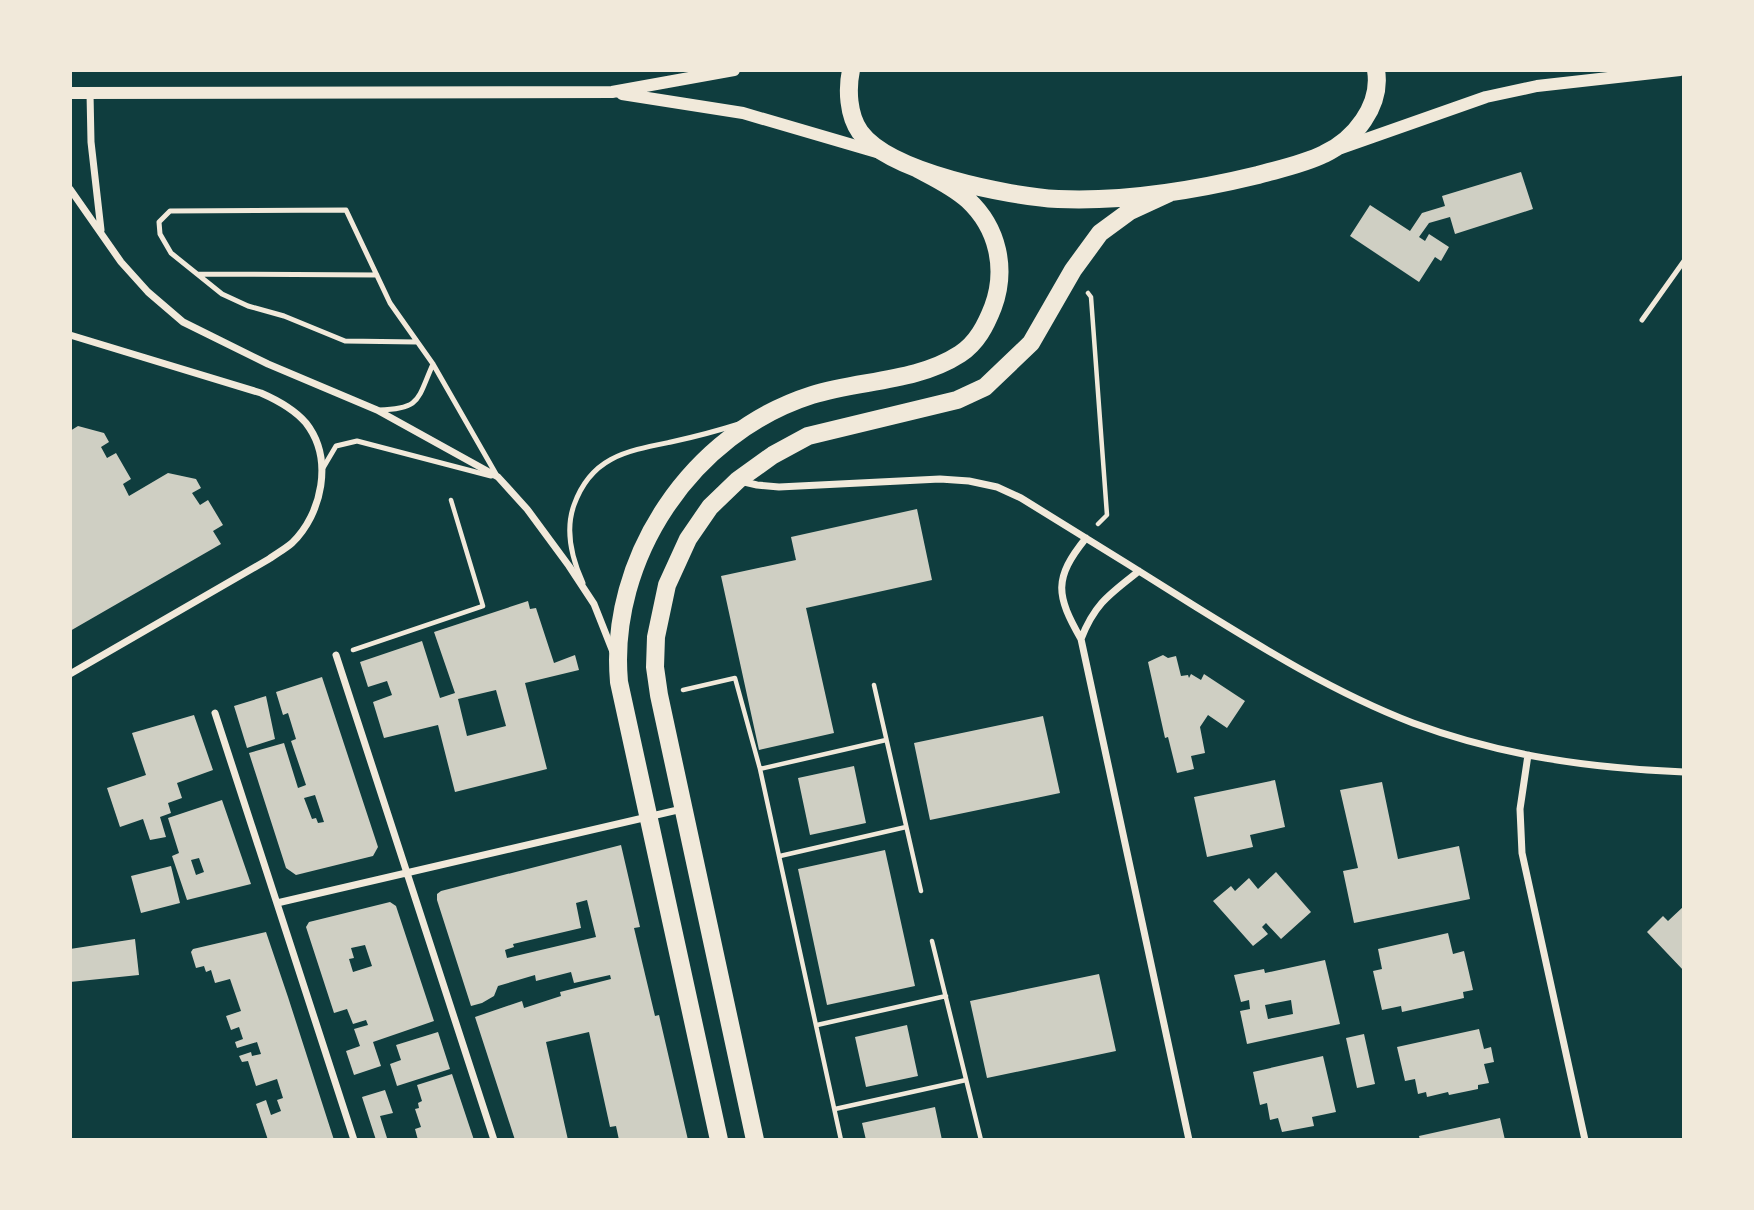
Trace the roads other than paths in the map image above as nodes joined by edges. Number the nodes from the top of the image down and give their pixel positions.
1 (734, 70) edge
2 (851, 70) edge
3 (1376, 70) edge
4 (1616, 70) edge
5 (1680, 70) edge
6 (1641, 74) junction
7 (612, 92) junction
8 (70, 93) edge
9 (90, 93) junction
10 (1324, 154) junction
11 (887, 155) junction
12 (918, 169) junction
13 (70, 189) edge
14 (1169, 193) junction
15 (102, 234) junction
16 (1684, 261) edge
17 (196, 274) junction
18 (377, 275) junction
19 (1642, 320) dead end
20 (70, 335) edge
21 (417, 342) junction
22 (433, 365) junction
23 (780, 409) junction
24 (377, 410) junction
25 (498, 477) junction
26 (738, 480) junction
27 (321, 492) junction
28 (1086, 538) junction
29 (1139, 571) junction
30 (594, 604) junction
31 (1081, 639) junction
32 (336, 655) road end
33 (617, 661) junction
34 (70, 674) edge
35 (215, 713) dead end
36 (1528, 755) junction
37 (1684, 772) edge
38 (685, 808) junction
39 (648, 817) junction
40 (407, 873) junction
41 (277, 903) junction
42 (354, 1140) edge
43 (494, 1140) edge
44 (719, 1140) edge
45 (755, 1140) edge
46 (1189, 1140) edge
47 (1585, 1140) edge

1 - 7 street
2 - 11 main road
3 - 10 main road
4 - 6 street
5 - 6 street
6 - 10 street
7 - 9 street
7 - 11 street
8 - 9 street
9 - 15 street
10 - 14 main road
11 - 12 main road
12 - 14 main road
12 - 23 main road
13 - 15 street
14 - 26 main road
15 - 24 street
16 - 19 lane
17 - 18 lane
17 - 18 lane
17 - 21 lane
18 - 21 lane
20 - 27 street
21 - 22 lane
22 - 24 lane
22 - 25 lane
23 - 30 lane
23 - 33 main road
24 - 25 street
25 - 27 lane
25 - 30 street
26 - 28 street
26 - 38 main road
27 - 34 street
28 - 29 street
28 - 31 street
29 - 31 street
29 - 36 street
30 - 33 street
31 - 46 street
32 - 40 street
33 - 39 main road
35 - 41 street
36 - 37 street
36 - 47 street
38 - 39 street
38 - 45 main road
39 - 40 street
39 - 44 main road
40 - 41 street
40 - 43 street
41 - 42 street

